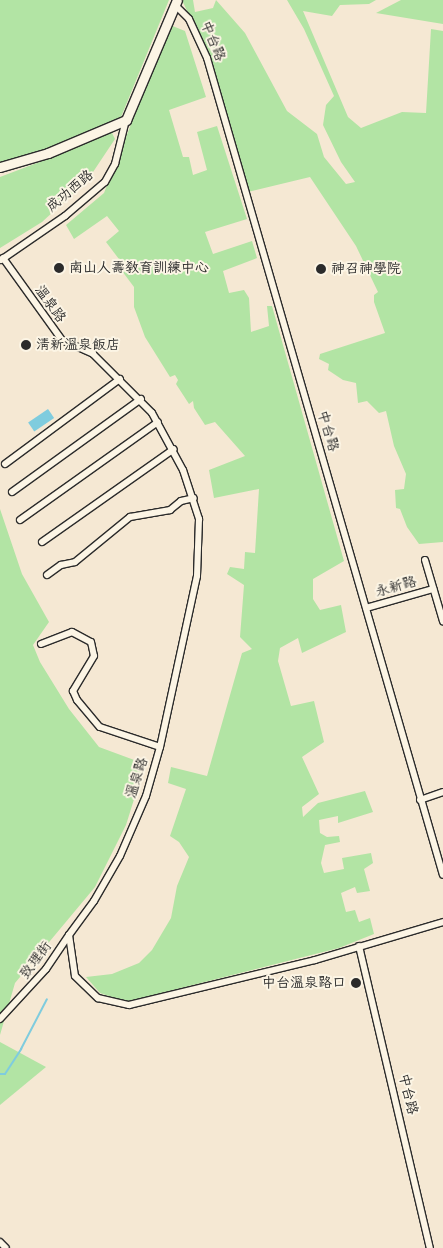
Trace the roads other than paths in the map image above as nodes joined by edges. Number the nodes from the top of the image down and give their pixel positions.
1 (176, 3) edge
2 (126, 120) junction
3 (0, 168) edge
4 (1, 260) edge
5 (120, 379) junction
6 (141, 399) junction
7 (158, 422) junction
8 (174, 449) junction
9 (5, 464) dead end
10 (12, 492) dead end
11 (194, 498) junction
12 (20, 520) dead end
13 (42, 542) dead end
14 (425, 560) dead end
15 (47, 575) dead end
16 (433, 589) junction
17 (366, 608) junction
18 (443, 621) edge
19 (40, 644) dead end
20 (160, 747) junction
21 (443, 792) edge
22 (420, 800) junction
23 (443, 876) edge
24 (443, 922) edge
25 (69, 936) junction
26 (359, 946) junction
27 (0, 1019) edge
28 (0, 1242) edge
29 (6, 1248) edge
30 (430, 1248) edge

1 - 2 street, 成功西路
1 - 17 street, 中台路
2 - 3 street
2 - 4 street, 成功西路
4 - 5 street, 溫泉路
5 - 6 street, 溫泉路
5 - 9 street
6 - 7 street, 溫泉路
6 - 10 street
7 - 8 street, 溫泉路
7 - 12 street
8 - 11 street, 溫泉路
8 - 13 street
11 - 15 street
11 - 20 street, 溫泉路
14 - 16 street
16 - 17 street, 永新路
16 - 18 street
17 - 22 street, 中台路
19 - 20 street
20 - 25 street, 溫泉路
21 - 22 street
22 - 23 street, 中台路
24 - 26 street
25 - 26 street
25 - 27 street, 致理街
26 - 30 street, 中台路
28 - 29 street

